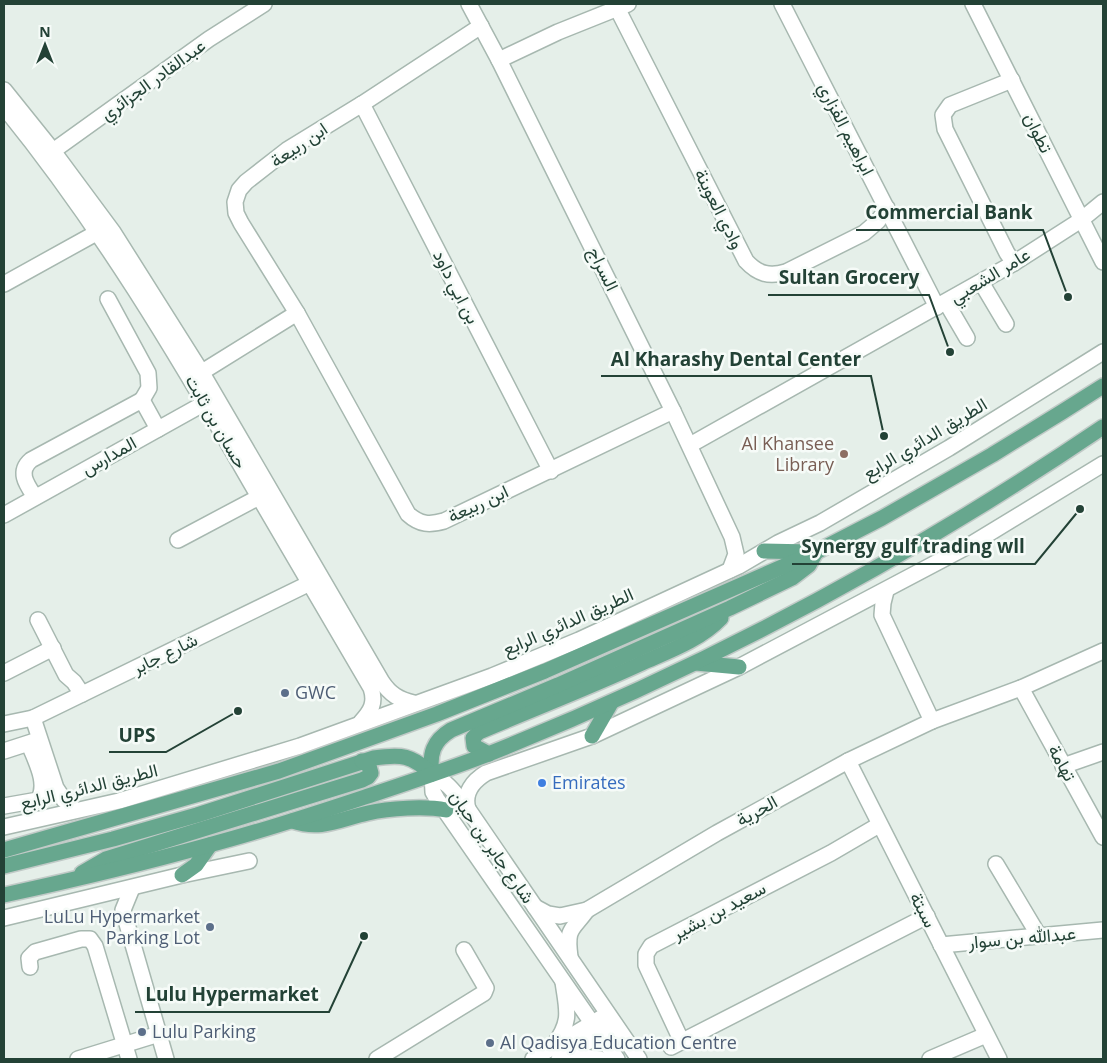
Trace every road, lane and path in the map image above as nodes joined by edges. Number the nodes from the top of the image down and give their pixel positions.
1 (262, 4) edge
2 (469, 4) edge
3 (782, 4) edge
4 (979, 5) edge
5 (622, 6) edge
6 (481, 26) junction
7 (499, 60) junction
8 (1012, 80) junction
9 (4, 90) edge
10 (362, 104) junction
11 (7, 108) edge
12 (48, 155) junction
13 (1103, 202) edge
14 (887, 208) junction
15 (1081, 220) junction
16 (105, 232) junction
17 (1103, 262) edge
18 (1014, 263) junction
19 (982, 282) junction
20 (4, 284) edge
21 (108, 299) dead end
22 (942, 305) junction
23 (297, 314) junction
24 (1006, 324) dead end
25 (967, 338) dead end
26 (1103, 352) edge
27 (196, 376) junction
28 (1103, 386) edge
29 (142, 400) junction
30 (210, 400) junction
31 (673, 411) junction
32 (1103, 427) edge
33 (158, 429) junction
34 (1096, 435) edge
35 (690, 445) junction
36 (1103, 464) edge
37 (551, 471) junction
38 (35, 497) junction
39 (266, 497) junction
40 (4, 515) edge
41 (732, 537) junction
42 (178, 540) dead end
43 (764, 551) junction
44 (816, 552) junction
45 (730, 570) junction
46 (317, 583) junction
47 (886, 591) junction
48 (860, 604) junction
49 (730, 608) junction
50 (882, 615) junction
51 (38, 620) dead end
52 (53, 648) junction
53 (1103, 651) edge
54 (696, 663) junction
55 (739, 668) junction
56 (4, 673) edge
57 (1021, 688) junction
58 (78, 696) junction
59 (414, 703) junction
60 (611, 703) junction
61 (33, 718) junction
62 (932, 721) junction
63 (4, 722) edge
64 (361, 722) junction
65 (592, 736) junction
66 (34, 742) junction
67 (342, 748) junction
68 (4, 751) edge
69 (1103, 752) edge
70 (489, 754) junction
71 (362, 761) junction
72 (848, 761) junction
73 (1063, 766) junction
74 (432, 774) junction
75 (56, 788) junction
76 (4, 806) edge
77 (468, 809) junction
78 (75, 810) junction
79 (446, 810) junction
80 (43, 818) junction
81 (292, 821) junction
82 (880, 825) junction
83 (4, 828) edge
84 (1103, 837) edge
85 (210, 845) junction
86 (4, 850) edge
87 (249, 861) dead end
88 (996, 864) dead end
89 (4, 866) edge
90 (182, 875) junction
91 (73, 880) junction
92 (132, 888) junction
93 (4, 895) edge
94 (93, 897) junction
95 (534, 906) junction
96 (124, 910) junction
97 (587, 910) junction
98 (927, 916) junction
99 (4, 918) edge
100 (1103, 930) edge
101 (1039, 936) junction
102 (941, 945) junction
103 (464, 950) dead end
104 (570, 958) junction
105 (30, 967) dead end
106 (562, 978) junction
107 (612, 1019) junction
108 (596, 1029) junction
109 (159, 1034) junction
110 (986, 1035) junction
111 (127, 1052) edge
112 (556, 1054) edge
113 (78, 1059) edge
114 (166, 1059) edge
115 (377, 1059) edge
116 (533, 1059) edge
117 (600, 1059) edge
118 (617, 1059) edge
119 (639, 1059) edge
120 (930, 1059) edge
121 (999, 1059) edge

1 - 12 street, عبدالقادر الجزائري
2 - 6 street, السراج
3 - 14 street, ابراهيم الفزاري
4 - 8 street, تطوان
5 - 7 street
5 - 14 street, وادي العوينة
6 - 7 street, السراج
6 - 10 street, ابن ربيعة
7 - 31 street, السراج
8 - 15 street, تطوان
8 - 18 street
9 - 11 street, حسان بن ثابت
10 - 23 street, ابن ربيعة
10 - 37 street, بن ابي داود
11 - 12 street, حسان بن ثابت
12 - 16 street, حسان بن ثابت
13 - 15 street, عامر الشعبي
14 - 22 street, ابراهيم الفزاري
15 - 17 street, تطوان
15 - 18 street, عامر الشعبي
16 - 20 street
16 - 27 street, حسان بن ثابت
18 - 19 street, عامر الشعبي
19 - 22 street, عامر الشعبي
19 - 24 street
21 - 29 street
22 - 25 street, ابراهيم الفزاري
22 - 35 street, عامر الشعبي
23 - 27 street
23 - 37 street, ابن ربيعة
26 - 43 street, الطريق الدائري الرابع
27 - 30 street, حسان بن ثابت
28 - 44 main road, الطريق الدائري الرابع
29 - 33 street
29 - 38 street
30 - 33 street, المدارس
30 - 39 street, حسان بن ثابت
31 - 35 street, السراج
31 - 37 street, ابن ربيعة
32 - 34 main road
33 - 38 street, المدارس
34 - 54 main road
35 - 41 street, السراج
36 - 47 street
38 - 40 street, المدارس
39 - 42 street
39 - 46 street, حسان بن ثابت
41 - 43 street
41 - 45 street, السراج
43 - 44 main road
43 - 45 street, الطريق الدائري الرابع
44 - 49 main road
44 - 67 main road, الطريق الدائري الرابع
45 - 59 street, الطريق الدائري الرابع
46 - 58 street, شارع جابر
46 - 59 street, حسان بن ثابت
46 - 64 street, حسان بن ثابت
47 - 48 street
47 - 50 street
48 - 50 street
48 - 55 street
49 - 70 main road
49 - 74 main road
50 - 62 street
51 - 52 street
52 - 56 street
52 - 58 street
53 - 57 street, الحرية
54 - 55 main road
54 - 60 main road
55 - 65 street
57 - 62 street, الحرية
57 - 73 street, تهامة
58 - 61 street, شارع جابر
59 - 64 street, الطريق الدائري الرابع
60 - 65 main road
60 - 70 main road
61 - 63 street, شارع جابر
61 - 66 street
62 - 72 street, الحرية
64 - 67 street, حسان بن ثابت
64 - 78 street, الطريق الدائري الرابع
65 - 77 street
66 - 68 street
66 - 75 street
66 - 76 street
67 - 86 main road, الطريق الدائري الرابع
69 - 73 street
70 - 74 main road
71 - 74 main road
71 - 89 main road
71 - 91 main road
72 - 82 street, سبتة
72 - 97 street, الحرية
73 - 84 street, تهامة
74 - 77 street, شارع جابر بن حيان
74 - 79 street, شارع جابر بن حيان
74 - 81 main road
75 - 78 street
75 - 80 street
77 - 95 street, شارع جابر بن حيان
78 - 80 street, الطريق الدائري الرابع
79 - 81 main road
79 - 106 street, شارع جابر بن حيان
80 - 83 street, الطريق الدائري الرابع
81 - 85 main road
82 - 98 street, سبتة
82 - 98 street, سعيد بن بشير
85 - 90 main road
85 - 91 main road
87 - 90 street
88 - 101 street
90 - 92 street
91 - 93 main road
92 - 94 street
92 - 96 street
94 - 96 street
94 - 99 street
95 - 97 street, الحرية
95 - 104 street, شارع جابر بن حيان
96 - 109 street
97 - 104 street, الحرية
98 - 102 street, سبتة
100 - 101 street, عبدالله بن سوار
101 - 102 street, عبدالله بن سوار
102 - 110 street, سبتة
103 - 115 street
104 - 107 street, شارع جابر بن حيان
105 - 111 street
106 - 108 street, شارع جابر بن حيان
106 - 112 street
107 - 108 street
107 - 119 street, شارع جابر بن حيان
108 - 112 street
108 - 118 street, شارع جابر بن حيان
109 - 111 street
109 - 114 street
110 - 120 street
110 - 121 street, سبتة
111 - 113 street
112 - 116 street
112 - 117 street

